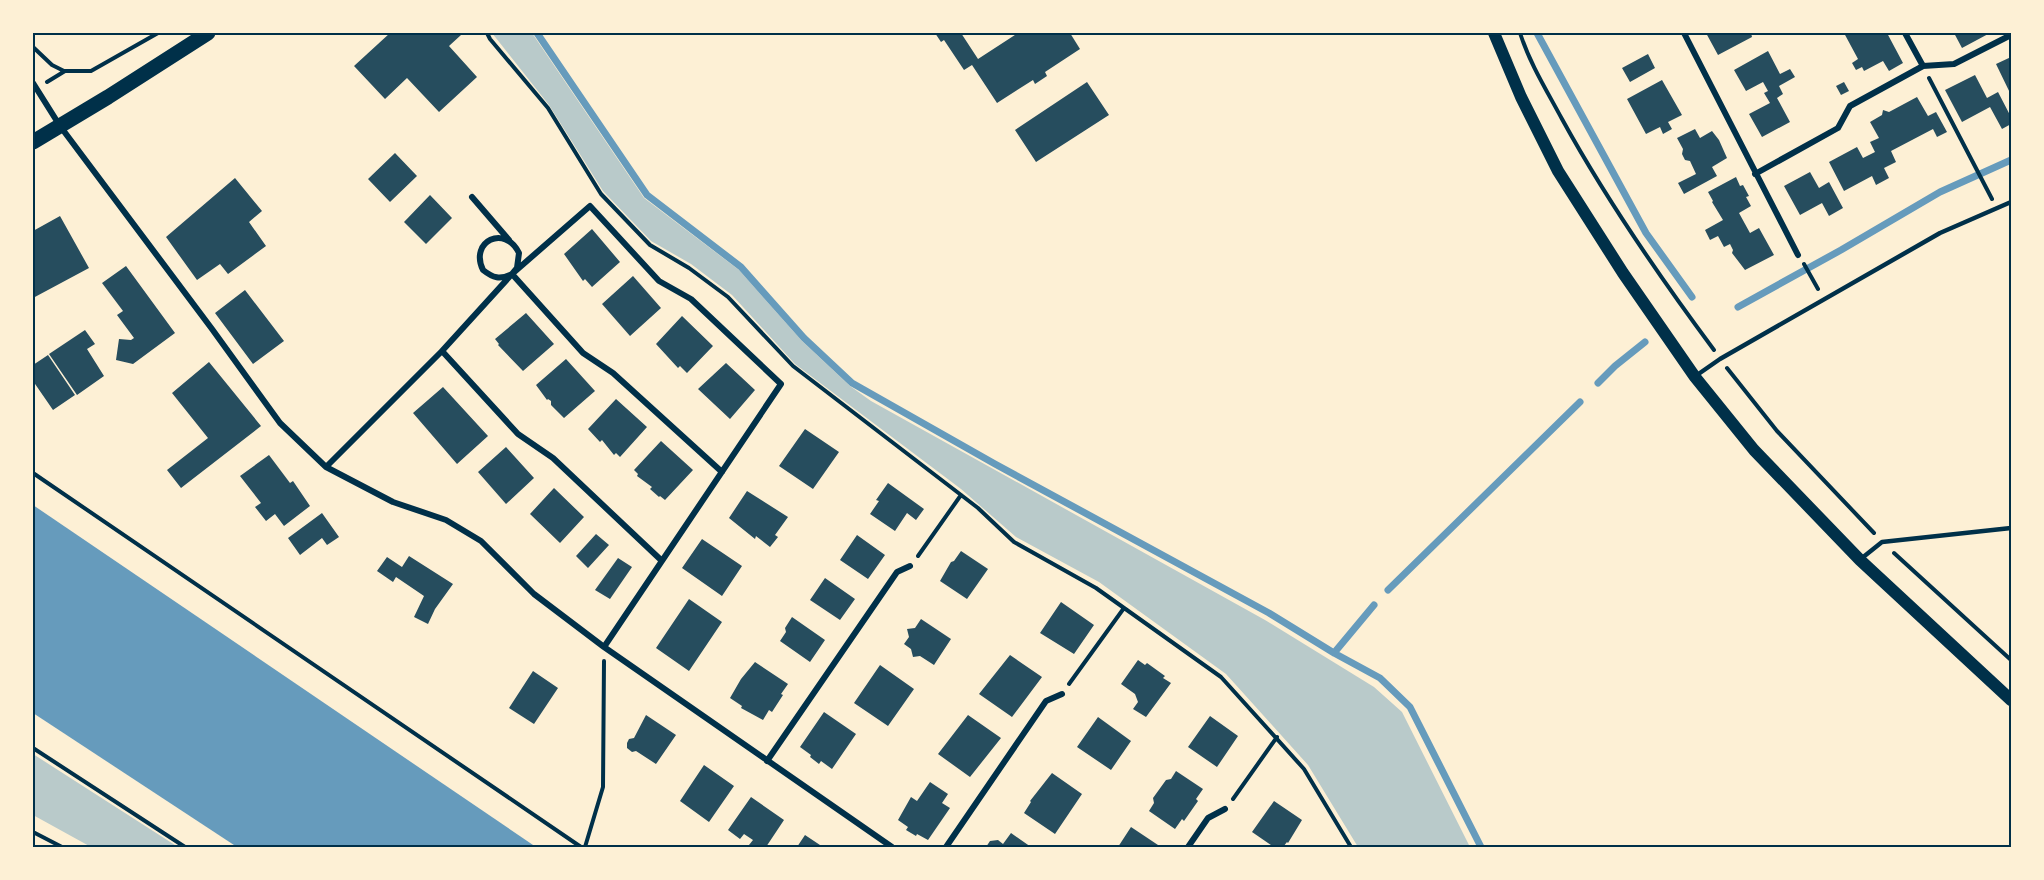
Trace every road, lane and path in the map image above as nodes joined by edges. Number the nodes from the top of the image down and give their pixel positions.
1 (158, 33) edge
2 (208, 33) edge
3 (487, 33) edge
4 (1494, 33) edge
5 (1520, 33) edge
6 (1684, 33) edge
7 (1905, 33) edge
8 (2011, 35) edge
9 (33, 47) edge
10 (1923, 66) junction
11 (65, 71) junction
12 (34, 86) edge
13 (60, 126) junction
14 (33, 142) edge
15 (1755, 174) junction
16 (1987, 190) dead end
17 (472, 197) dead end
18 (2011, 202) edge
19 (510, 241) junction
20 (1798, 255) dead end
21 (512, 274) junction
22 (442, 351) junction
23 (1720, 359) junction
24 (1695, 377) junction
25 (326, 467) junction
26 (722, 472) junction
27 (33, 473) edge
28 (961, 495) junction
29 (2011, 528) edge
30 (1882, 542) junction
31 (661, 560) junction
32 (1860, 560) junction
33 (910, 567) joint
34 (1124, 608) junction
35 (604, 647) junction
36 (2011, 660) edge
37 (1062, 694) joint
38 (2011, 700) edge
39 (1277, 737) junction
40 (33, 748) edge
41 (767, 761) junction
42 (1226, 809) joint
43 (33, 832) edge
44 (178, 845) edge
45 (63, 847) edge
46 (185, 847) edge
47 (583, 847) edge
48 (892, 847) edge
49 (946, 847) edge
50 (1188, 847) edge
51 (1351, 847) edge

1 - 11 path
2 - 13 main road
3 - 28 path
4 - 24 main road
5 - 23 path
6 - 15 street
7 - 10 street
8 - 10 street
9 - 11 path
10 - 15 street
10 - 16 path
11 - 12 path
12 - 13 street
13 - 14 main road
13 - 25 street
15 - 20 street
17 - 19 street
18 - 23 lane
19 - 21 street
19 - 21 street
21 - 22 street
21 - 26 street
21 - 26 street
22 - 25 street
22 - 31 street
23 - 24 lane
23 - 30 path
24 - 32 main road
25 - 35 street
26 - 31 street
27 - 47 path
28 - 33 path
28 - 34 path
29 - 30 lane
30 - 32 lane
30 - 36 path
31 - 35 street
32 - 38 main road
33 - 41 street
34 - 37 path
34 - 39 path
35 - 41 street
35 - 47 path
37 - 49 street
39 - 42 path
39 - 51 path
40 - 44 path
41 - 48 street
42 - 50 street
43 - 45 path
44 - 46 path

